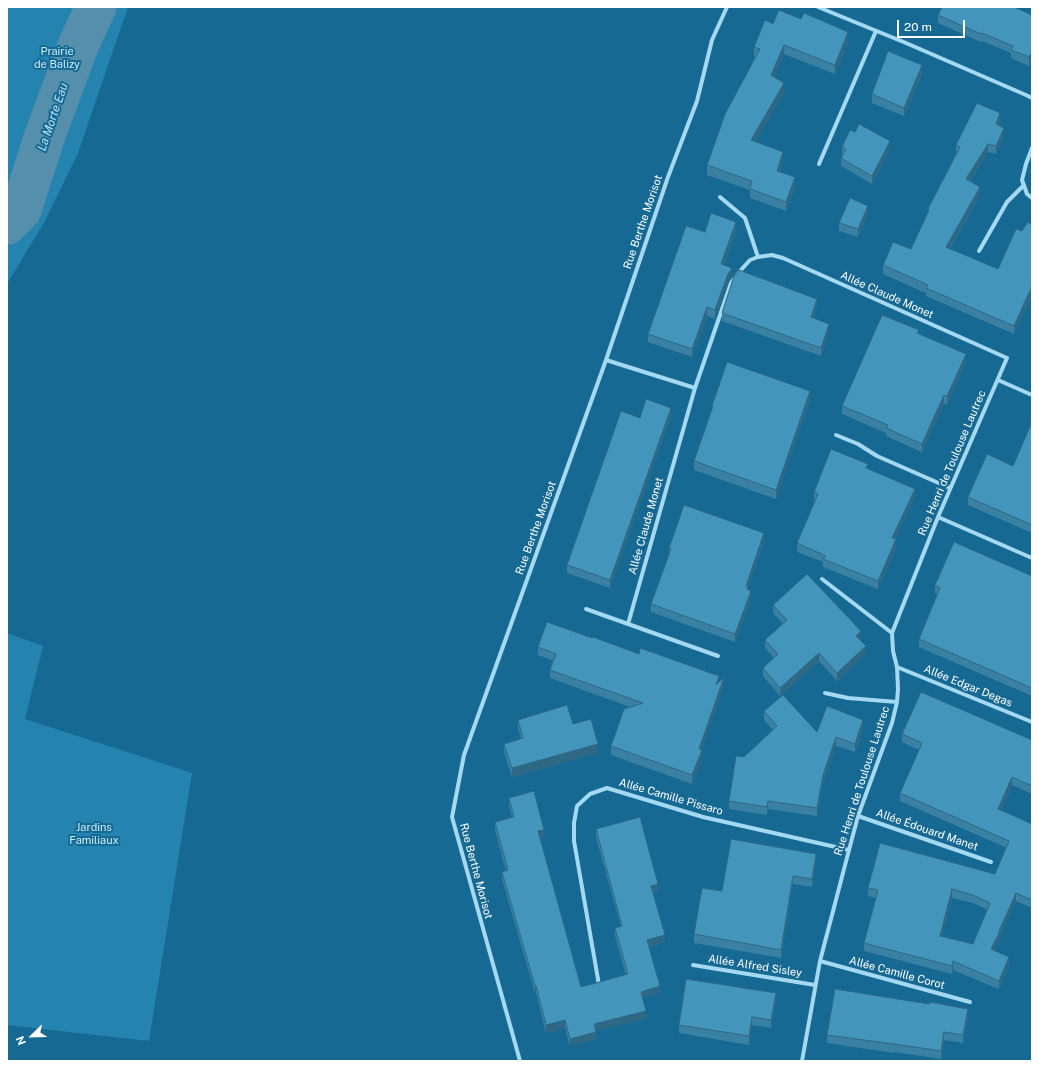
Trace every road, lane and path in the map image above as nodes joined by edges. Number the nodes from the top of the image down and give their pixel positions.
1 (727, 7) edge
2 (818, 7) edge
3 (876, 31) junction
4 (1032, 98) edge
5 (1032, 148) edge
6 (819, 164) dead end
7 (1024, 185) junction
8 (720, 197) dead end
9 (1032, 198) edge
10 (979, 251) dead end
11 (758, 257) junction
12 (1007, 358) joint
13 (606, 360) junction
14 (998, 380) junction
15 (695, 388) junction
16 (1032, 395) edge
17 (836, 435) dead end
18 (950, 488) junction
19 (938, 516) junction
20 (1032, 558) edge
21 (822, 579) dead end
22 (586, 609) dead end
23 (628, 624) junction
24 (892, 633) junction
25 (718, 656) dead end
26 (897, 667) junction
27 (825, 693) dead end
28 (897, 702) junction
29 (1032, 722) edge
30 (858, 816) junction
31 (849, 850) junction
32 (991, 862) dead end
33 (820, 961) junction
34 (693, 965) dead end
35 (599, 985) edge
36 (815, 985) junction
37 (970, 1002) dead end
38 (520, 1061) edge
39 (802, 1061) edge

1 - 13 street, Rue Berthe Morisot
2 - 3 street
3 - 4 street
3 - 6 street
5 - 7 street
7 - 9 street
7 - 10 street
8 - 11 street
11 - 12 street, Allée Claude Monet
11 - 15 street, Allée Claude Monet
12 - 14 street, Rue Henri de Toulouse Lautrec
13 - 15 street
13 - 38 street, Rue Berthe Morisot
14 - 16 street
14 - 18 street, Rue Henri de Toulouse Lautrec
15 - 23 street, Allée Claude Monet
17 - 18 street
18 - 19 street, Rue Henri de Toulouse Lautrec
19 - 20 street
19 - 24 street, Rue Henri de Toulouse Lautrec
21 - 24 street
22 - 23 street
23 - 25 street
24 - 26 street, Rue Henri de Toulouse Lautrec
26 - 28 street, Rue Henri de Toulouse Lautrec
26 - 29 street, Allée Edgar Degas
27 - 28 street
28 - 30 street, Rue Henri de Toulouse Lautrec
30 - 31 street, Rue Henri de Toulouse Lautrec
30 - 32 street, Allée Édouard Manet
31 - 33 street, Rue Henri de Toulouse Lautrec
31 - 35 street, Allée Camille Pissaro
33 - 36 street, Rue Henri de Toulouse Lautrec
33 - 37 street, Allée Camille Corot
34 - 36 street, Allée Alfred Sisley
36 - 39 street, Rue Henri de Toulouse Lautrec

